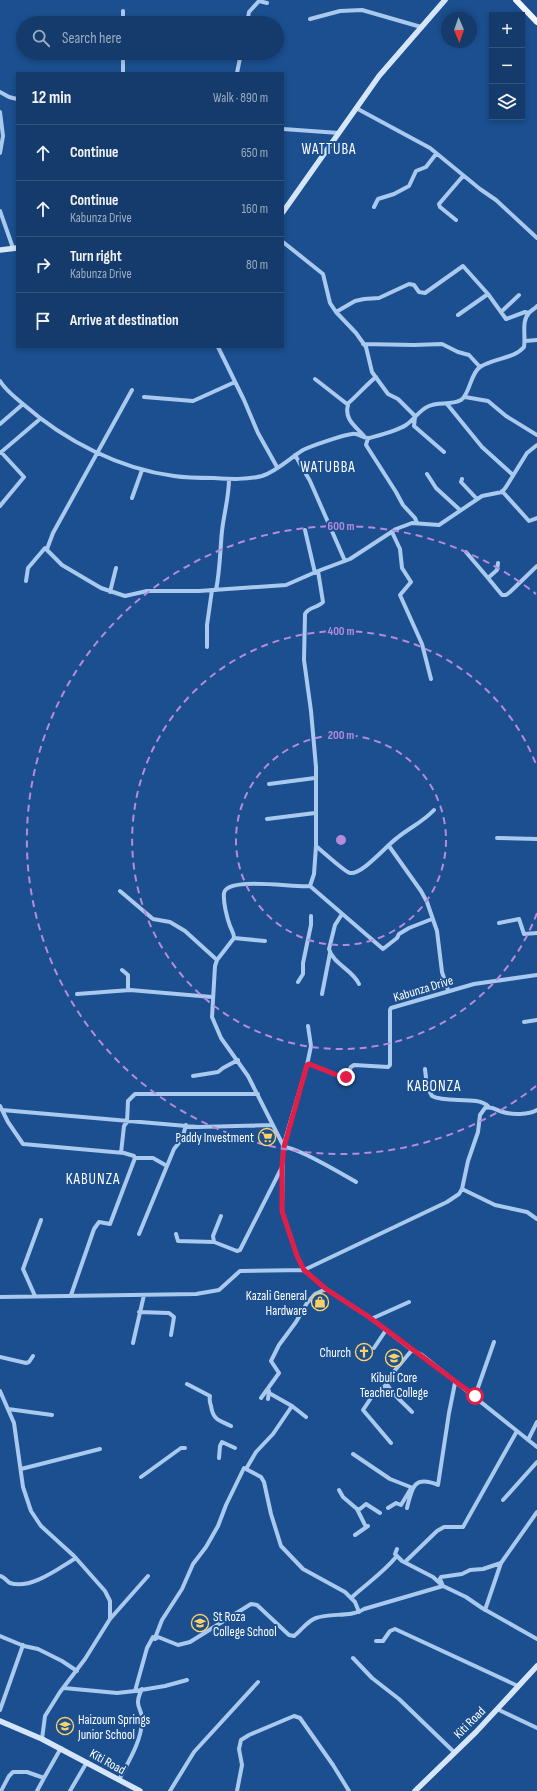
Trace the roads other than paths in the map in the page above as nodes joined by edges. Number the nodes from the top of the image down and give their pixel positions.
1 (444, 0) edge
2 (516, 0) edge
3 (267, 3) dead end
4 (124, 11) dead end
5 (124, 16) edge
6 (248, 16) edge
7 (310, 19) dead end
8 (537, 22) edge
9 (421, 27) junction
10 (123, 60) edge
11 (240, 60) edge
12 (123, 72) edge
13 (237, 72) edge
14 (0, 92) edge
15 (16, 98) edge
16 (356, 108) junction
17 (0, 112) edge
18 (284, 129) edge
19 (339, 133) junction
20 (0, 153) edge
21 (436, 154) junction
22 (463, 176) junction
23 (374, 207) dead end
24 (0, 211) edge
25 (284, 211) edge
26 (456, 220) dead end
27 (537, 238) edge
28 (284, 243) edge
29 (15, 248) edge
30 (0, 250) edge
31 (488, 294) junction
32 (519, 295) dead end
33 (537, 306) edge
34 (336, 312) junction
35 (501, 312) junction
36 (529, 313) junction
37 (458, 315) dead end
38 (537, 340) edge
39 (525, 341) junction
40 (363, 344) junction
41 (218, 348) edge
42 (480, 367) junction
43 (376, 377) junction
44 (315, 379) dead end
45 (0, 381) edge
46 (235, 382) junction
47 (2, 388) edge
48 (132, 390) dead end
49 (144, 397) dead end
50 (465, 397) junction
51 (23, 404) junction
52 (347, 404) junction
53 (447, 404) junction
54 (415, 417) junction
55 (40, 419) junction
56 (0, 424) edge
57 (537, 435) edge
58 (367, 438) junction
59 (537, 445) edge
60 (444, 452) dead end
61 (0, 453) edge
62 (295, 456) junction
63 (277, 467) junction
64 (142, 470) junction
65 (427, 474) dead end
66 (513, 475) junction
67 (229, 478) junction
68 (462, 479) dead end
69 (502, 491) junction
70 (132, 498) dead end
71 (477, 499) junction
72 (0, 506) edge
73 (460, 510) junction
74 (537, 518) edge
75 (417, 523) junction
76 (305, 530) dead end
77 (392, 532) junction
78 (46, 549) junction
79 (466, 552) dead end
80 (345, 561) junction
81 (498, 563) dead end
82 (537, 566) edge
83 (116, 568) dead end
84 (316, 572) junction
85 (488, 578) junction
86 (26, 581) dead end
87 (214, 590) junction
88 (110, 592) junction
89 (207, 647) dead end
90 (431, 678) dead end
91 (315, 778) junction
92 (270, 784) dead end
93 (434, 810) dead end
94 (315, 813) junction
95 (267, 819) dead end
96 (497, 838) dead end
97 (537, 839) edge
98 (316, 846) junction
99 (388, 846) junction
100 (310, 886) junction
101 (120, 890) dead end
102 (342, 914) junction
103 (311, 916) dead end
104 (432, 919) junction
105 (499, 923) dead end
106 (537, 933) edge
107 (234, 938) junction
108 (265, 940) dead end
109 (330, 953) junction
110 (217, 960) junction
111 (122, 970) dead end
112 (537, 975) edge
113 (298, 982) dead end
114 (359, 984) dead end
115 (128, 990) junction
116 (448, 990) junction
117 (77, 994) dead end
118 (322, 994) dead end
119 (212, 997) junction
120 (537, 1020) edge
121 (524, 1022) dead end
122 (308, 1026) dead end
123 (238, 1060) junction
124 (307, 1065) junction
125 (424, 1069) dead end
126 (193, 1076) dead end
127 (258, 1094) junction
128 (489, 1107) junction
129 (1, 1108) edge
130 (537, 1110) edge
131 (128, 1122) junction
132 (273, 1125) junction
133 (186, 1126) junction
134 (284, 1147) junction
135 (121, 1153) junction
136 (135, 1158) junction
137 (167, 1166) junction
138 (282, 1166) junction
139 (356, 1182) dead end
140 (462, 1189) junction
141 (221, 1216) dead end
142 (537, 1219) edge
143 (41, 1220) dead end
144 (139, 1234) dead end
145 (176, 1234) dead end
146 (214, 1242) junction
147 (304, 1270) junction
148 (326, 1289) junction
149 (71, 1295) junction
150 (144, 1295) junction
151 (35, 1296) junction
152 (0, 1297) edge
153 (409, 1302) dead end
154 (139, 1312) junction
155 (371, 1318) junction
156 (386, 1330) junction
157 (171, 1335) dead end
158 (494, 1342) dead end
159 (133, 1343) dead end
160 (374, 1348) dead end
161 (412, 1350) junction
162 (33, 1356) dead end
163 (0, 1357) edge
164 (455, 1383) junction
165 (186, 1384) dead end
166 (386, 1385) junction
167 (269, 1386) junction
168 (0, 1391) edge
169 (269, 1393) junction
170 (475, 1396) junction
171 (261, 1398) dead end
172 (268, 1399) dead end
173 (292, 1406) junction
174 (8, 1409) junction
175 (412, 1412) dead end
176 (52, 1415) dead end
177 (306, 1417) dead end
178 (537, 1422) edge
179 (231, 1426) dead end
180 (517, 1431) junction
181 (528, 1440) junction
182 (391, 1443) dead end
183 (537, 1447) edge
184 (185, 1448) dead end
185 (235, 1448) dead end
186 (100, 1449) dead end
187 (353, 1454) dead end
188 (219, 1458) dead end
189 (537, 1462) edge
190 (21, 1469) junction
191 (246, 1469) junction
192 (141, 1477) dead end
193 (413, 1488) junction
194 (339, 1490) dead end
195 (503, 1500) dead end
196 (388, 1508) dead end
197 (408, 1508) dead end
198 (357, 1509) junction
199 (537, 1512) edge
200 (380, 1513) dead end
201 (356, 1535) dead end
202 (397, 1549) dead end
203 (396, 1557) junction
204 (76, 1558) junction
205 (405, 1562) junction
206 (501, 1563) junction
207 (0, 1576) edge
208 (148, 1576) dead end
209 (443, 1586) junction
210 (351, 1598) junction
211 (485, 1610) junction
212 (359, 1612) junction
213 (110, 1619) junction
214 (0, 1636) edge
215 (155, 1639) junction
216 (537, 1639) edge
217 (376, 1641) dead end
218 (23, 1645) junction
219 (353, 1658) dead end
220 (537, 1666) edge
221 (77, 1671) junction
222 (187, 1680) dead end
223 (258, 1682) dead end
224 (518, 1686) junction
225 (64, 1688) junction
226 (142, 1689) junction
227 (135, 1691) junction
228 (497, 1709) junction
229 (0, 1710) edge
230 (0, 1722) edge
231 (537, 1728) edge
232 (42, 1739) junction
233 (61, 1748) junction
234 (454, 1752) junction
235 (87, 1762) junction
236 (44, 1778) junction
237 (119, 1780) junction
238 (1, 1791) edge
239 (37, 1791) edge
240 (70, 1791) edge
241 (140, 1791) edge
242 (170, 1791) edge
243 (237, 1791) edge
244 (349, 1791) edge
245 (415, 1791) edge

1 - 9 street
2 - 8 main road
3 - 6 street
4 - 5 street
7 - 9 street
9 - 16 street
10 - 12 street
11 - 13 street
14 - 15 street
16 - 19 street
16 - 21 street
17 - 20 street
18 - 19 street
19 - 25 street
21 - 22 street
21 - 23 street
22 - 26 street
22 - 27 street
24 - 29 street
28 - 34 street
29 - 30 street
31 - 34 street
31 - 35 street
31 - 37 street
32 - 35 street
33 - 36 street
34 - 40 street
35 - 36 street
36 - 39 street
38 - 39 street
39 - 42 street
40 - 42 street
40 - 43 street
41 - 46 street
42 - 50 street
43 - 52 street
43 - 54 street
44 - 52 street
45 - 47 street
46 - 49 street
46 - 63 street
47 - 51 street
48 - 78 street
50 - 53 street
50 - 57 street
51 - 55 street
51 - 56 street
52 - 58 street
53 - 54 street
53 - 66 street
54 - 58 street
54 - 60 street
55 - 61 street
55 - 64 street
58 - 62 street
58 - 75 street
59 - 66 street
61 - 72 street
62 - 63 street
62 - 80 street
63 - 67 street
64 - 67 street
64 - 70 street
65 - 73 street
66 - 69 street
67 - 87 street
68 - 71 street
69 - 71 street
69 - 74 street
71 - 73 street
73 - 75 street
75 - 77 street
76 - 84 street
77 - 80 street
77 - 90 street
78 - 86 street
78 - 88 street
79 - 85 street
80 - 84 street
81 - 85 street
82 - 85 street
83 - 88 street
84 - 87 street
84 - 91 street
87 - 88 street
87 - 89 street
91 - 92 street
91 - 94 street
93 - 99 street
94 - 95 street
94 - 98 street
96 - 97 street
98 - 99 street
98 - 100 street
99 - 104 street
100 - 102 street
100 - 107 street
101 - 110 street
102 - 104 street
102 - 109 street
103 - 113 street
104 - 116 street
105 - 106 street
107 - 108 street
107 - 110 street
109 - 114 street
109 - 118 street
110 - 119 street
111 - 115 street
112 - 116 street, Kabunza Drive
115 - 117 street
115 - 119 street
116 - 124 street, Kabunza Drive
119 - 123 street
120 - 121 street
122 - 124 street
123 - 126 street
123 - 127 street
124 - 134 street
125 - 128 street
127 - 131 street
127 - 132 street
128 - 130 street
128 - 140 street
129 - 131 street
129 - 135 street
131 - 133 street
131 - 135 street
132 - 133 street
132 - 134 street
133 - 137 street
134 - 138 street
134 - 139 street
135 - 136 street
136 - 137 street
136 - 149 street
137 - 144 street
138 - 146 street
138 - 147 street
140 - 142 street
140 - 147 street
141 - 146 street
143 - 151 street
145 - 146 street
147 - 148 street
147 - 150 street
148 - 155 street
148 - 167 street
149 - 150 street
149 - 151 street
150 - 154 street
151 - 152 street
153 - 155 street
154 - 157 street
154 - 159 street
155 - 156 street
156 - 160 street
156 - 161 street
158 - 170 street
161 - 164 street
161 - 166 street
162 - 163 street
164 - 170 street
164 - 193 street
165 - 179 street
166 - 175 street
166 - 182 street
167 - 169 street
167 - 171 street
168 - 174 street
169 - 172 street
169 - 173 street
170 - 180 street
173 - 177 street
173 - 191 street
174 - 176 street
174 - 190 street
178 - 181 street
180 - 181 street
180 - 205 street
181 - 183 street
184 - 192 street
185 - 188 street
186 - 190 street
187 - 193 street
189 - 195 street
190 - 204 street
191 - 210 street
191 - 215 street
193 - 196 street
193 - 197 street
194 - 198 street
198 - 200 street
198 - 201 street
199 - 206 street
202 - 203 street
203 - 205 street
203 - 210 street
204 - 207 street
204 - 213 street
205 - 209 street
206 - 209 street
206 - 211 street
208 - 213 street
209 - 211 street
209 - 212 street
210 - 212 street
211 - 216 street
212 - 215 street
213 - 221 street
214 - 218 street
215 - 227 street
217 - 224 street
218 - 221 street
218 - 229 street
219 - 234 street
220 - 224 street, Kiti Road
221 - 225 street
222 - 226 street
223 - 242 street
224 - 228 street, Kiti Road
225 - 227 street
225 - 232 street
226 - 227 street
226 - 237 street
228 - 231 street
228 - 234 street, Kiti Road
230 - 232 street, Kiti Road
232 - 233 street, Kiti Road
233 - 235 street, Kiti Road
233 - 236 street
234 - 245 street, Kiti Road
235 - 237 street, Kiti Road
235 - 240 street
236 - 238 street
236 - 239 street
237 - 241 street, Kiti Road
243 - 244 street

